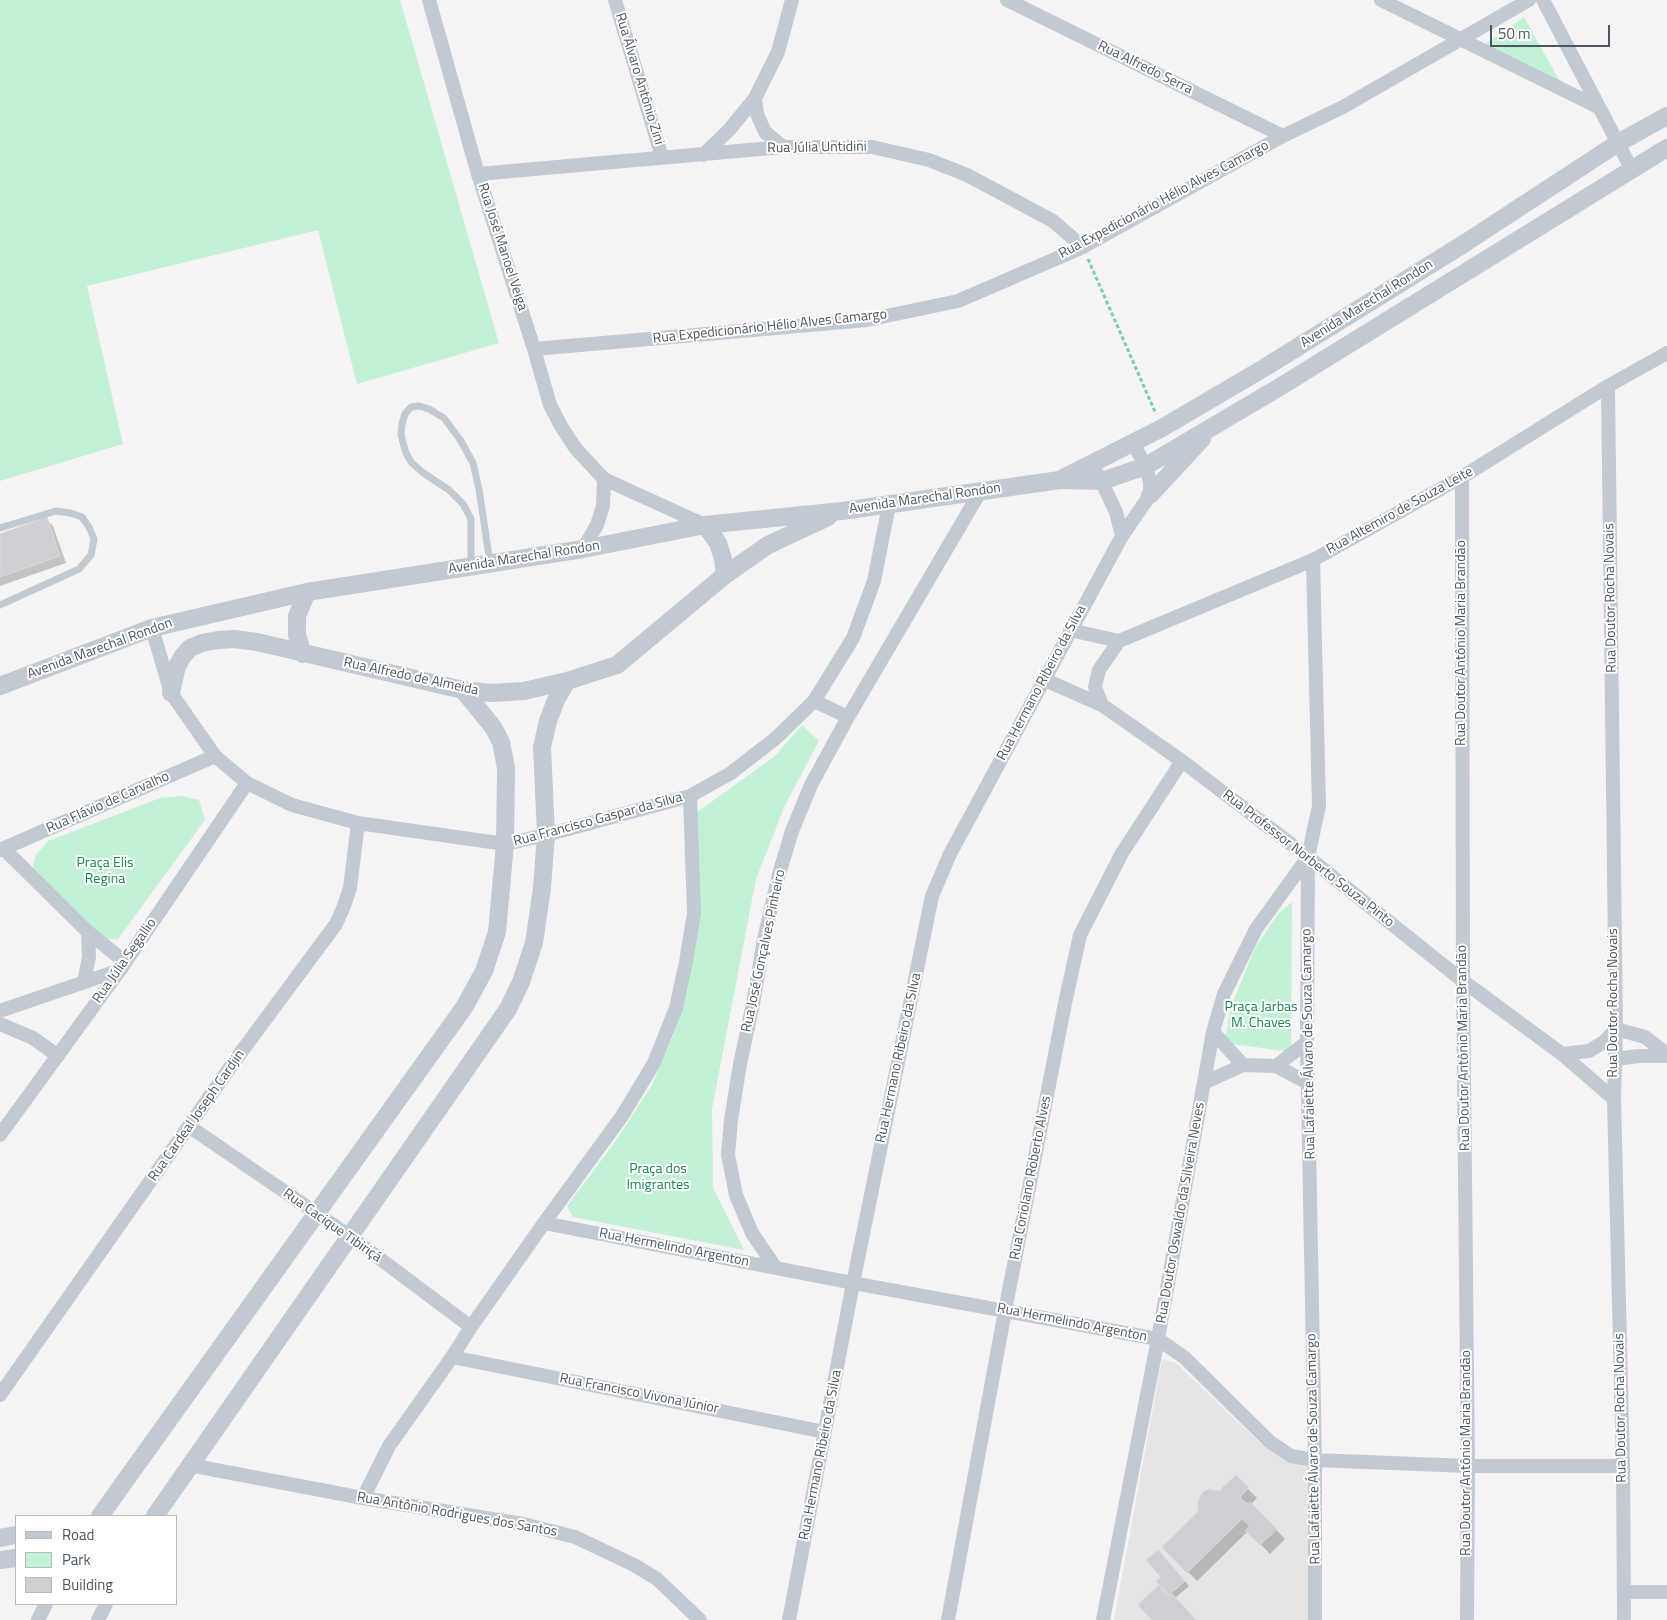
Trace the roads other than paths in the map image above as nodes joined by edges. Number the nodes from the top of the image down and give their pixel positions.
1 (428, 0) edge
2 (615, 0) edge
3 (792, 0) edge
4 (1007, 0) edge
5 (1381, 0) edge
6 (1529, 0) edge
7 (1543, 0) edge
8 (1461, 40) junction
9 (755, 98) junction
10 (1598, 107) junction
11 (1667, 116) edge
12 (1283, 136) junction
13 (1618, 143) junction
14 (782, 147) junction
15 (1667, 148) edge
16 (703, 155) junction
17 (662, 157) junction
18 (1632, 170) junction
19 (478, 174) junction
20 (1462, 245) junction
21 (1083, 247) junction
22 (1476, 267) junction
23 (534, 349) junction
24 (1667, 353) edge
25 (1264, 368) junction
26 (1608, 386) junction
27 (1278, 388) junction
28 (1216, 424) junction
29 (1133, 444) junction
30 (1092, 465) junction
31 (1146, 466) junction
32 (1462, 477) junction
33 (604, 479) junction
34 (1060, 480) junction
35 (1102, 481) junction
36 (980, 492) junction
37 (1150, 495) junction
38 (889, 505) junction
39 (842, 511) junction
40 (705, 525) junction
41 (0, 528) edge
42 (1122, 536) junction
43 (583, 549) junction
44 (1313, 560) junction
45 (490, 563) junction
46 (472, 566) junction
47 (724, 575) junction
48 (307, 592) junction
49 (0, 605) edge
50 (161, 626) junction
51 (1070, 630) junction
52 (1119, 641) junction
53 (303, 654) junction
54 (1045, 680) junction
55 (567, 681) junction
56 (0, 686) edge
57 (463, 690) junction
58 (171, 693) junction
59 (814, 701) junction
60 (1102, 705) junction
61 (848, 717) junction
62 (215, 756) junction
63 (1182, 761) junction
64 (247, 783) junction
65 (690, 796) junction
66 (358, 822) junction
67 (546, 835) junction
68 (505, 844) junction
69 (2, 849) edge
70 (1308, 857) junction
71 (88, 932) junction
72 (122, 966) junction
73 (1463, 981) junction
74 (84, 982) junction
75 (0, 1011) edge
76 (0, 1024) edge
77 (1616, 1029) junction
78 (1213, 1032) junction
79 (1307, 1042) junction
80 (1562, 1054) junction
81 (1667, 1055) edge
82 (58, 1056) junction
83 (1615, 1060) junction
84 (1243, 1065) junction
85 (1276, 1066) junction
86 (1204, 1083) junction
87 (1308, 1083) junction
88 (1614, 1099) junction
89 (190, 1127) junction
90 (0, 1135) edge
91 (317, 1214) junction
92 (544, 1223) junction
93 (350, 1237) junction
94 (775, 1267) junction
95 (853, 1283) junction
96 (1005, 1311) junction
97 (471, 1327) junction
98 (1158, 1339) junction
99 (452, 1358) junction
100 (0, 1395) edge
101 (825, 1432) junction
102 (1315, 1460) junction
103 (189, 1465) junction
104 (1468, 1466) junction
105 (1623, 1466) junction
106 (363, 1498) junction
107 (101, 1515) edge
108 (155, 1515) edge
109 (15, 1535) edge
110 (0, 1538) edge
111 (15, 1558) edge
112 (0, 1560) edge
113 (1624, 1592) junction
114 (1667, 1592) edge
115 (46, 1605) edge
116 (106, 1605) edge
117 (38, 1620) edge
118 (98, 1620) edge
119 (700, 1620) edge
120 (789, 1620) edge
121 (948, 1620) edge
122 (1103, 1620) edge
123 (1315, 1620) edge
124 (1467, 1620) edge
125 (1624, 1620) edge

1 - 19 street, Rua José Manoel Veiga
2 - 17 street, Rua Álvaro Antônio Zini
3 - 9 street
4 - 12 street, Rua Alfredo Serra
5 - 8 street
6 - 8 street, Rua Expedicionário Hélio Alves Camargo
7 - 10 street
8 - 10 street
8 - 12 street, Rua Expedicionário Hélio Alves Camargo
9 - 14 street
9 - 16 street
10 - 13 street
11 - 13 street, Avenida Marechal Rondon
12 - 21 street, Rua Expedicionário Hélio Alves Camargo
13 - 18 street
13 - 20 street, Avenida Marechal Rondon
14 - 16 street, Rua Júlia Untidini
14 - 21 street, Rua Júlia Untidini
15 - 18 street, Avenida Marechal Rondon
16 - 17 street, Rua Júlia Untidini
17 - 19 street, Rua Júlia Untidini
18 - 22 street, Avenida Marechal Rondon
19 - 23 street, Rua José Manoel Veiga
20 - 22 street
20 - 25 street, Avenida Marechal Rondon
21 - 23 street, Rua Expedicionário Hélio Alves Camargo
22 - 27 street, Avenida Marechal Rondon
23 - 33 street, Rua José Manoel Veiga
24 - 26 street, Rua Altemiro de Souza Leite
25 - 27 street
25 - 29 street, Avenida Marechal Rondon
26 - 32 street, Rua Altemiro de Souza Leite
26 - 77 street, Rua Doutor Rocha Novais
27 - 28 street, Avenida Marechal Rondon
28 - 31 street, Avenida Marechal Rondon
28 - 37 street
29 - 30 street, Avenida Marechal Rondon
29 - 31 street
30 - 34 street, Avenida Marechal Rondon
30 - 35 street
31 - 35 street, Avenida Marechal Rondon
31 - 37 street
32 - 44 street, Rua Altemiro de Souza Leite
32 - 73 street, Rua Doutor Antônio Maria Brandão
33 - 40 street, Rua José Manoel Veiga
33 - 43 street
34 - 35 street, Avenida Marechal Rondon
34 - 36 street, Avenida Marechal Rondon
35 - 42 street
36 - 38 street, Avenida Marechal Rondon
36 - 61 street, Rua José Gonçalves Pinheiro
37 - 42 street, Rua Hermano Ribeiro da Silva
38 - 39 street, Avenida Marechal Rondon
38 - 59 street, Rua Francisco Gaspar da Silva
39 - 40 street, Avenida Marechal Rondon
39 - 47 street, Rua Alfredo de Almeida
40 - 43 street, Avenida Marechal Rondon
40 - 47 street
41 - 49 lane
42 - 51 street, Rua Hermano Ribeiro da Silva
43 - 45 street, Avenida Marechal Rondon
44 - 52 street, Rua Altemiro de Souza Leite
44 - 70 street, Rua Lafaiette Álvaro de Souza Camargo
45 - 46 street, Avenida Marechal Rondon
45 - 46 lane
46 - 48 street, Avenida Marechal Rondon
47 - 55 street, Rua Alfredo de Almeida
48 - 50 street, Avenida Marechal Rondon
48 - 53 street
50 - 56 street, Avenida Marechal Rondon
50 - 58 street, Rua Francisco Gaspar da Silva
51 - 52 street
51 - 54 street, Rua Hermano Ribeiro da Silva
52 - 60 street
53 - 57 street, Rua Alfredo de Almeida
53 - 58 street, Rua Alfredo de Almeida
54 - 60 street, Rua Professor Norberto Souza Pinto
54 - 95 street, Rua Hermano Ribeiro da Silva
55 - 57 street, Rua Alfredo de Almeida
55 - 67 street
57 - 68 street
58 - 62 street, Rua Francisco Gaspar da Silva
59 - 61 street
59 - 65 street, Rua Francisco Gaspar da Silva
60 - 63 street, Rua Professor Norberto Souza Pinto
61 - 94 street, Rua José Gonçalves Pinheiro
62 - 64 street, Rua Francisco Gaspar da Silva
62 - 69 street, Rua Flávio de Carvalho
63 - 70 street, Rua Professor Norberto Souza Pinto
63 - 96 street, Rua Coriolano Roberto Alves
64 - 66 street, Rua Francisco Gaspar da Silva
64 - 72 street, Rua Júlia Segallio
65 - 67 street, Rua Francisco Gaspar da Silva
65 - 92 street
66 - 68 street, Rua Francisco Gaspar da Silva
66 - 89 street, Rua Cardeal Joseph Cardjin
67 - 68 street, Rua Francisco Gaspar da Silva
67 - 93 street
68 - 91 street
69 - 71 street
70 - 73 street, Rua Professor Norberto Souza Pinto
70 - 78 street, Rua Doutor Oswaldo da Silveira Neves
70 - 79 street, Rua Lafaiette Álvaro de Souza Camargo
71 - 72 street
71 - 74 street
72 - 74 street
72 - 82 street, Rua Júlia Segallio
73 - 80 street, Rua Professor Norberto Souza Pinto
73 - 104 street, Rua Doutor Antônio Maria Brandão
74 - 75 street
76 - 82 street
77 - 80 street
77 - 81 street
77 - 83 street, Rua Doutor Rocha Novais
78 - 84 street
78 - 86 street, Rua Doutor Oswaldo da Silveira Neves
79 - 85 street
79 - 87 street, Rua Lafaiette Álvaro de Souza Camargo
80 - 88 street, Rua Professor Norberto Souza Pinto
81 - 83 street
82 - 90 street, Rua Júlia Segallio
83 - 88 street, Rua Doutor Rocha Novais
84 - 85 street
84 - 86 street
85 - 87 street
86 - 98 street, Rua Doutor Oswaldo da Silveira Neves
87 - 102 street, Rua Lafaiette Álvaro de Souza Camargo
88 - 105 street, Rua Doutor Rocha Novais
89 - 91 street, Rua Cacique Tibiriçá
89 - 100 street, Rua Cardeal Joseph Cardjin
91 - 93 street, Rua Cacique Tibiriçá
91 - 107 street
92 - 94 street, Rua Hermelindo Argenton
92 - 97 street
93 - 97 street, Rua Cacique Tibiriçá
93 - 103 street
94 - 95 street, Rua Hermelindo Argenton
95 - 96 street, Rua Hermelindo Argenton
95 - 101 street, Rua Hermano Ribeiro da Silva
96 - 98 street, Rua Hermelindo Argenton
96 - 121 street, Rua Coriolano Roberto Alves
97 - 99 street
98 - 102 street, Rua Hermelindo Argenton
98 - 122 street, Rua Doutor Oswaldo da Silveira Neves
99 - 101 street, Rua Francisco Vivona Júnior
99 - 106 street
101 - 120 street, Rua Hermano Ribeiro da Silva
102 - 104 street, Rua Hermelindo Argenton
102 - 123 street, Rua Lafaiette Álvaro de Souza Camargo
103 - 106 street, Rua Antônio Rodrigues dos Santos
103 - 108 street
104 - 105 street, Rua Hermelindo Argenton
104 - 124 street, Rua Doutor Antônio Maria Brandão
105 - 113 street, Rua Doutor Rocha Novais
106 - 119 street, Rua Antônio Rodrigues dos Santos
109 - 110 street
111 - 112 street
113 - 114 street
113 - 125 street, Rua Doutor Rocha Novais
115 - 117 street
116 - 118 street

